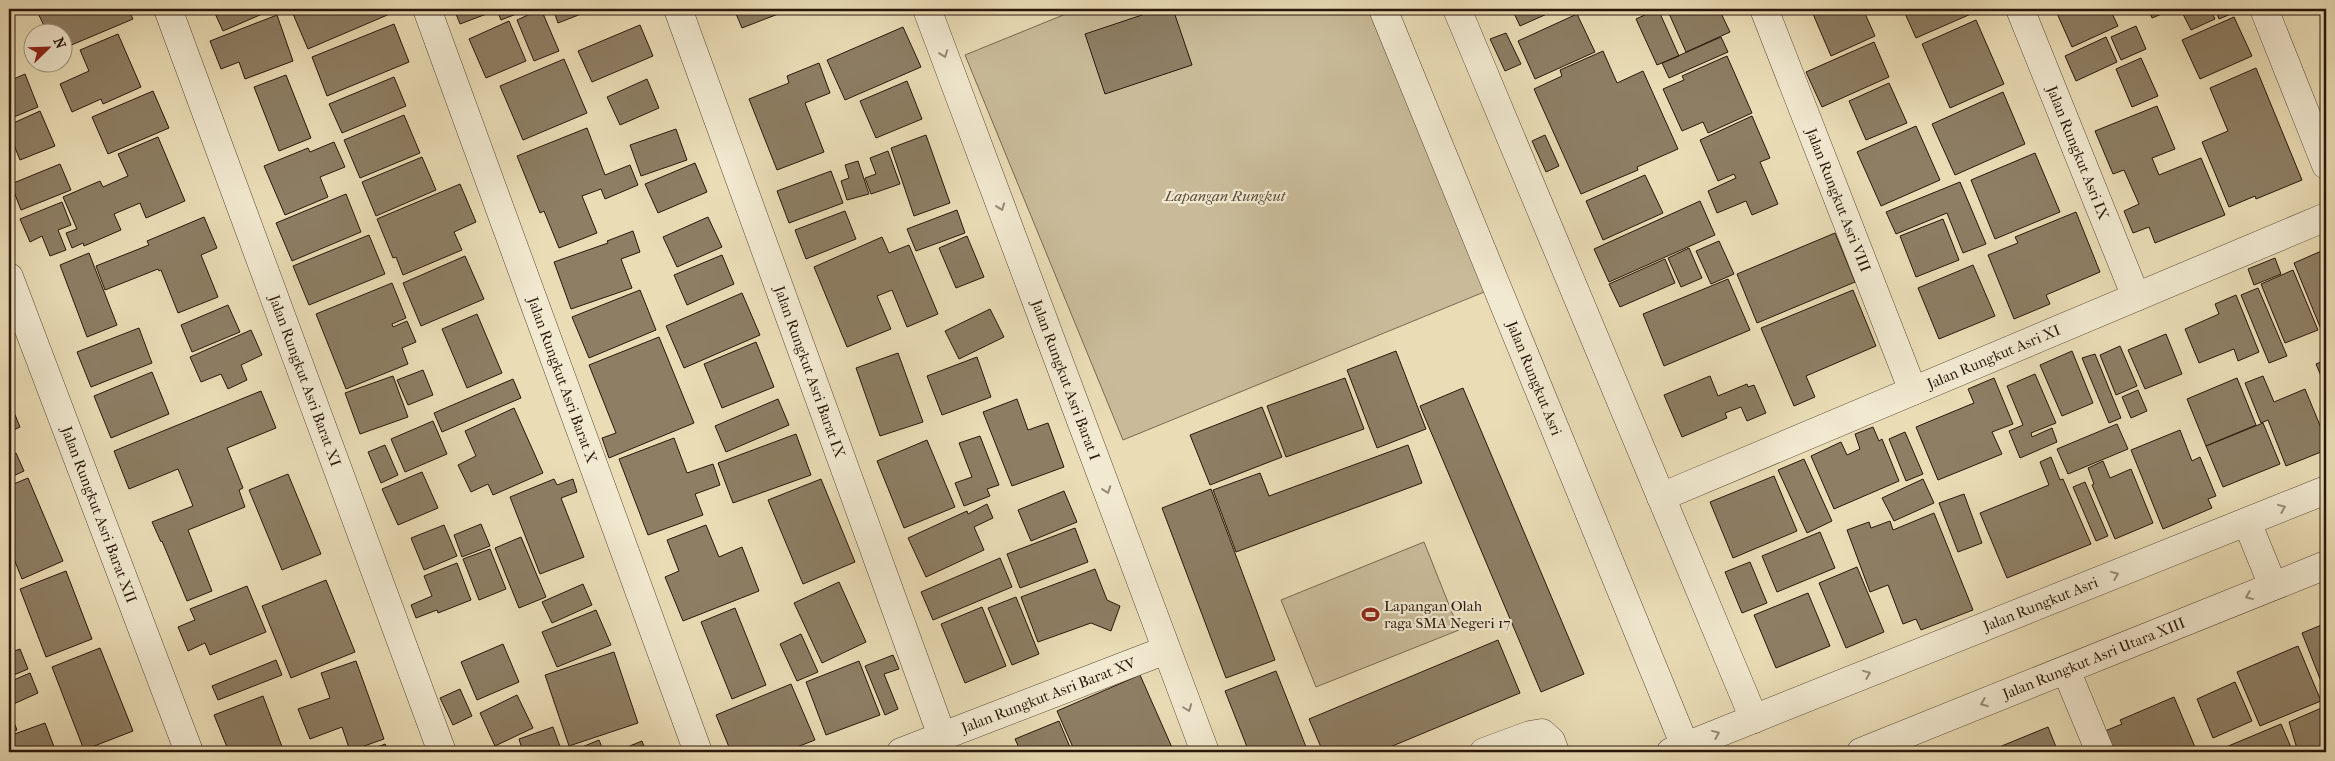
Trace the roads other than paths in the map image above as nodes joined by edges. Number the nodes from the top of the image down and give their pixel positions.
1 (168, 9) edge
2 (427, 9) edge
3 (678, 9) edge
4 (927, 9) edge
5 (1383, 9) edge
6 (1457, 9) edge
7 (1764, 9) edge
8 (2020, 9) edge
9 (2264, 9) edge
10 (2326, 165) edge
11 (2326, 217) edge
12 (9, 277) edge
13 (2136, 297) junction
14 (1913, 391) junction
15 (2326, 490) edge
16 (1661, 497) junction
17 (2247, 522) junction
18 (2326, 565) edge
19 (2273, 586) junction
20 (1166, 650) junction
21 (2066, 670) junction
22 (1754, 719) junction
23 (942, 736) junction
24 (1678, 749) edge
25 (189, 752) edge
26 (442, 752) edge
27 (698, 752) edge
28 (901, 752) edge
29 (1205, 752) edge
30 (1484, 752) edge
31 (1555, 752) edge
32 (1861, 752) edge
33 (2100, 752) edge

1 - 26 street, Jalan Rungkut Asri Barat XI
2 - 27 street, Jalan Rungkut Asri Barat X
3 - 23 street, Jalan Rungkut Asri Barat IX
4 -> 20 street, Jalan Rungkut Asri Barat I
5 - 24 street, Jalan Rungkut Asri
6 - 16 street
7 - 14 street, Jalan Rungkut Asri VIII
8 - 13 street, Jalan Rungkut Asri IX
9 - 10 street
11 - 13 street, Jalan Rungkut Asri XI
12 - 25 street, Jalan Rungkut Asri Barat XII
13 - 14 street, Jalan Rungkut Asri XI
14 - 16 street, Jalan Rungkut Asri XI
17 -> 15 street, Jalan Rungkut Asri
16 - 22 street
17 - 19 street
22 -> 17 street, Jalan Rungkut Asri
18 - 19 street, Jalan Rungkut Asri Utara XIII
19 -> 21 street, Jalan Rungkut Asri Utara XIII
20 - 23 street, Jalan Rungkut Asri Barat XV
20 -> 29 street, Jalan Rungkut Asri Barat I
21 -> 32 street, Jalan Rungkut Asri Utara XIII
21 - 33 street
24 -> 22 street, Jalan Rungkut Asri
23 - 28 street, Jalan Rungkut Asri Barat XV
30 - 31 street

